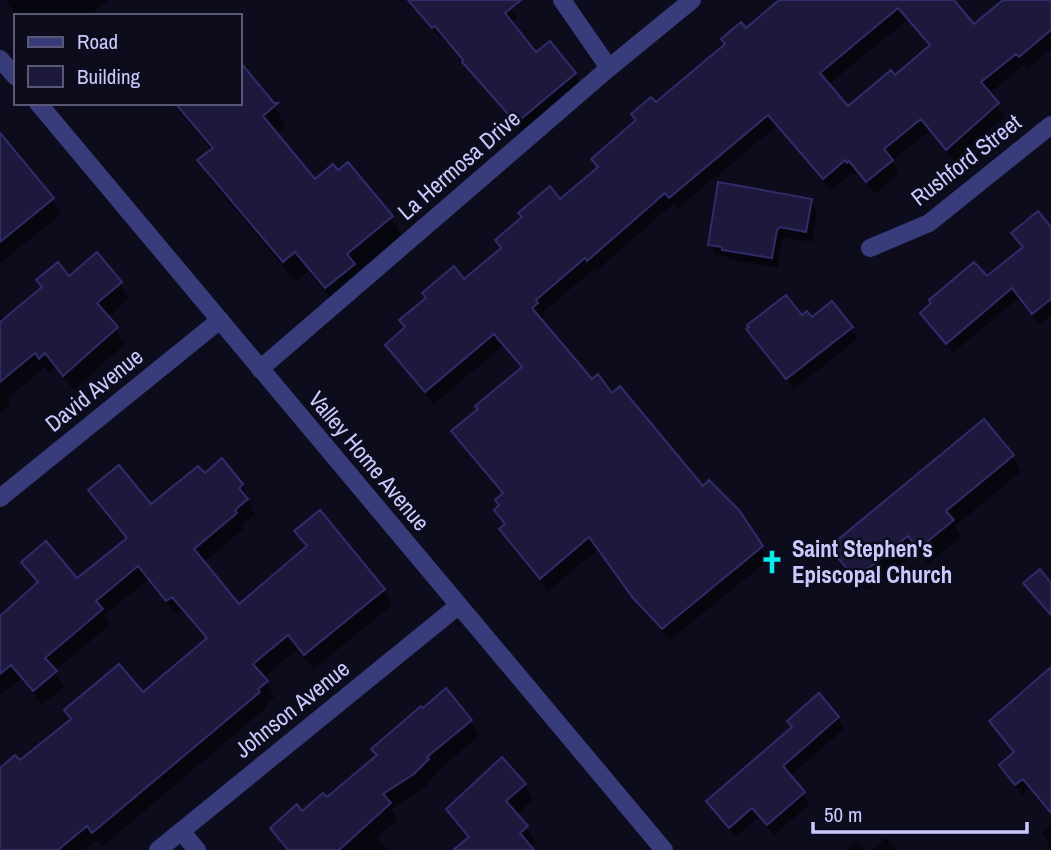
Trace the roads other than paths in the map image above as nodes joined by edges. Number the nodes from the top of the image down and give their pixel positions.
1 (562, 0) edge
2 (692, 0) edge
3 (0, 59) edge
4 (609, 68) junction
5 (14, 75) edge
6 (40, 105) edge
7 (1051, 125) edge
8 (870, 248) dead end
9 (220, 320) junction
10 (260, 369) junction
11 (0, 498) edge
12 (458, 606) junction
13 (181, 831) junction
14 (158, 850) edge
15 (197, 850) edge
16 (664, 850) edge

1 - 4 street
2 - 4 street, La Hermosa Drive
3 - 5 street
4 - 10 street, La Hermosa Drive
6 - 9 street, Valley Home Avenue
7 - 8 street, Rushford Street
9 - 10 street, Valley Home Avenue
9 - 11 street, David Avenue
10 - 12 street, Valley Home Avenue
12 - 13 street, Johnson Avenue
12 - 16 street, Valley Home Avenue
13 - 14 street, Johnson Avenue
13 - 15 street

